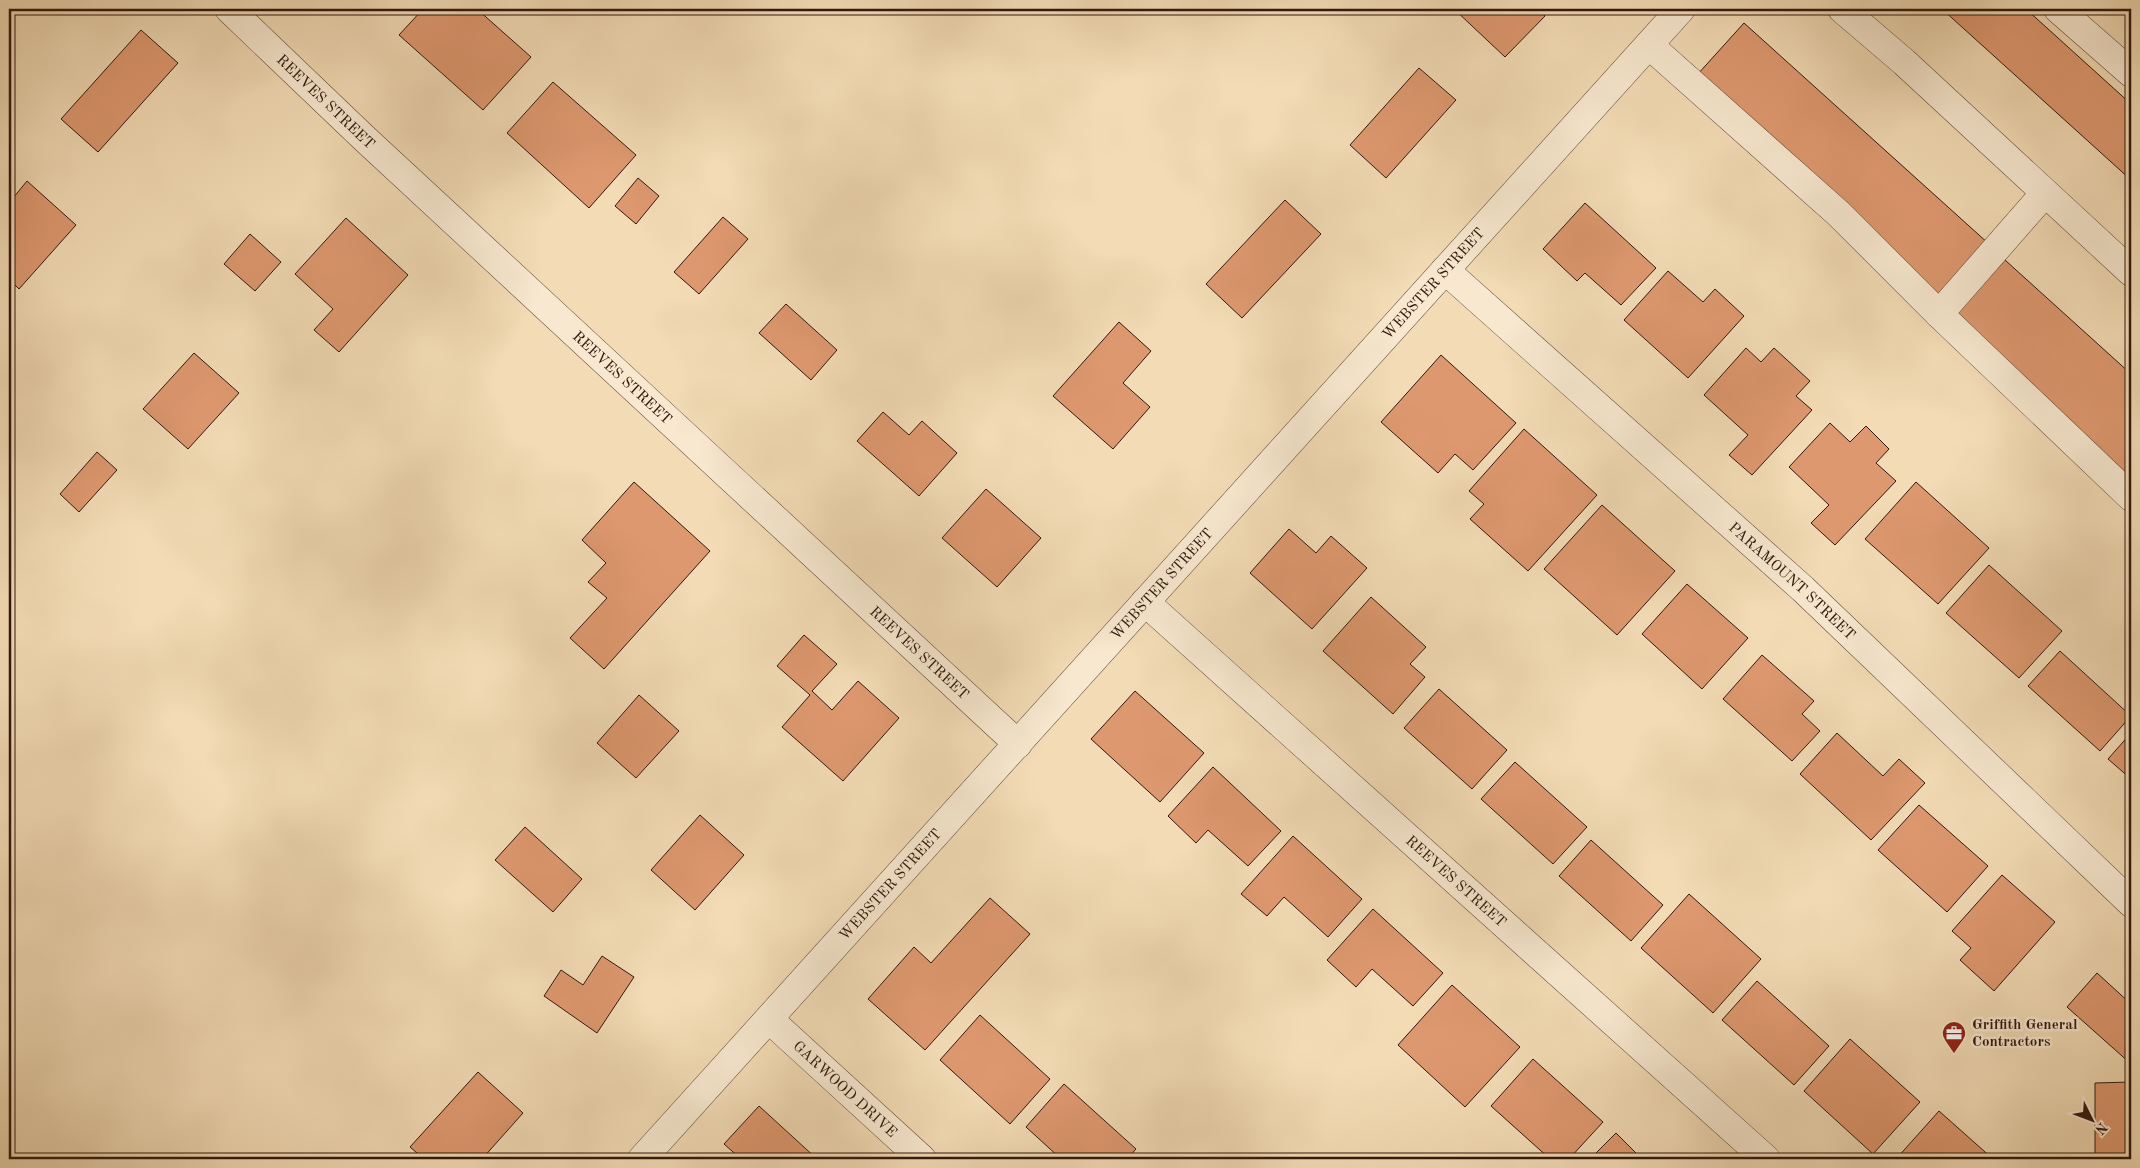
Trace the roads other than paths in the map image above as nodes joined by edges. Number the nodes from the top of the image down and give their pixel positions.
1 (229, 9) edge
2 (1681, 9) edge
3 (1842, 9) edge
4 (2058, 9) edge
5 (1649, 45) junction
6 (2131, 73) edge
7 (2045, 193) junction
8 (1445, 270) junction
9 (2131, 272) edge
10 (1939, 314) junction
11 (2131, 497) edge
12 (1145, 602) junction
13 (1018, 744) junction
14 (2131, 903) edge
15 (770, 1020) junction
16 (642, 1159) edge
17 (922, 1159) edge
18 (1766, 1159) edge

1 - 13 street, REEVES STREET
2 - 5 street, WEBSTER STREET
3 - 7 street
4 - 6 street
5 - 8 street, WEBSTER STREET
5 - 10 street
7 - 9 street
7 - 10 street
8 - 12 street, WEBSTER STREET
8 - 14 street, PARAMOUNT STREET
10 - 11 street
12 - 13 street, WEBSTER STREET
12 - 18 street, REEVES STREET
13 - 15 street, WEBSTER STREET
15 - 16 street, WEBSTER STREET
15 - 17 street, GARWOOD DRIVE

